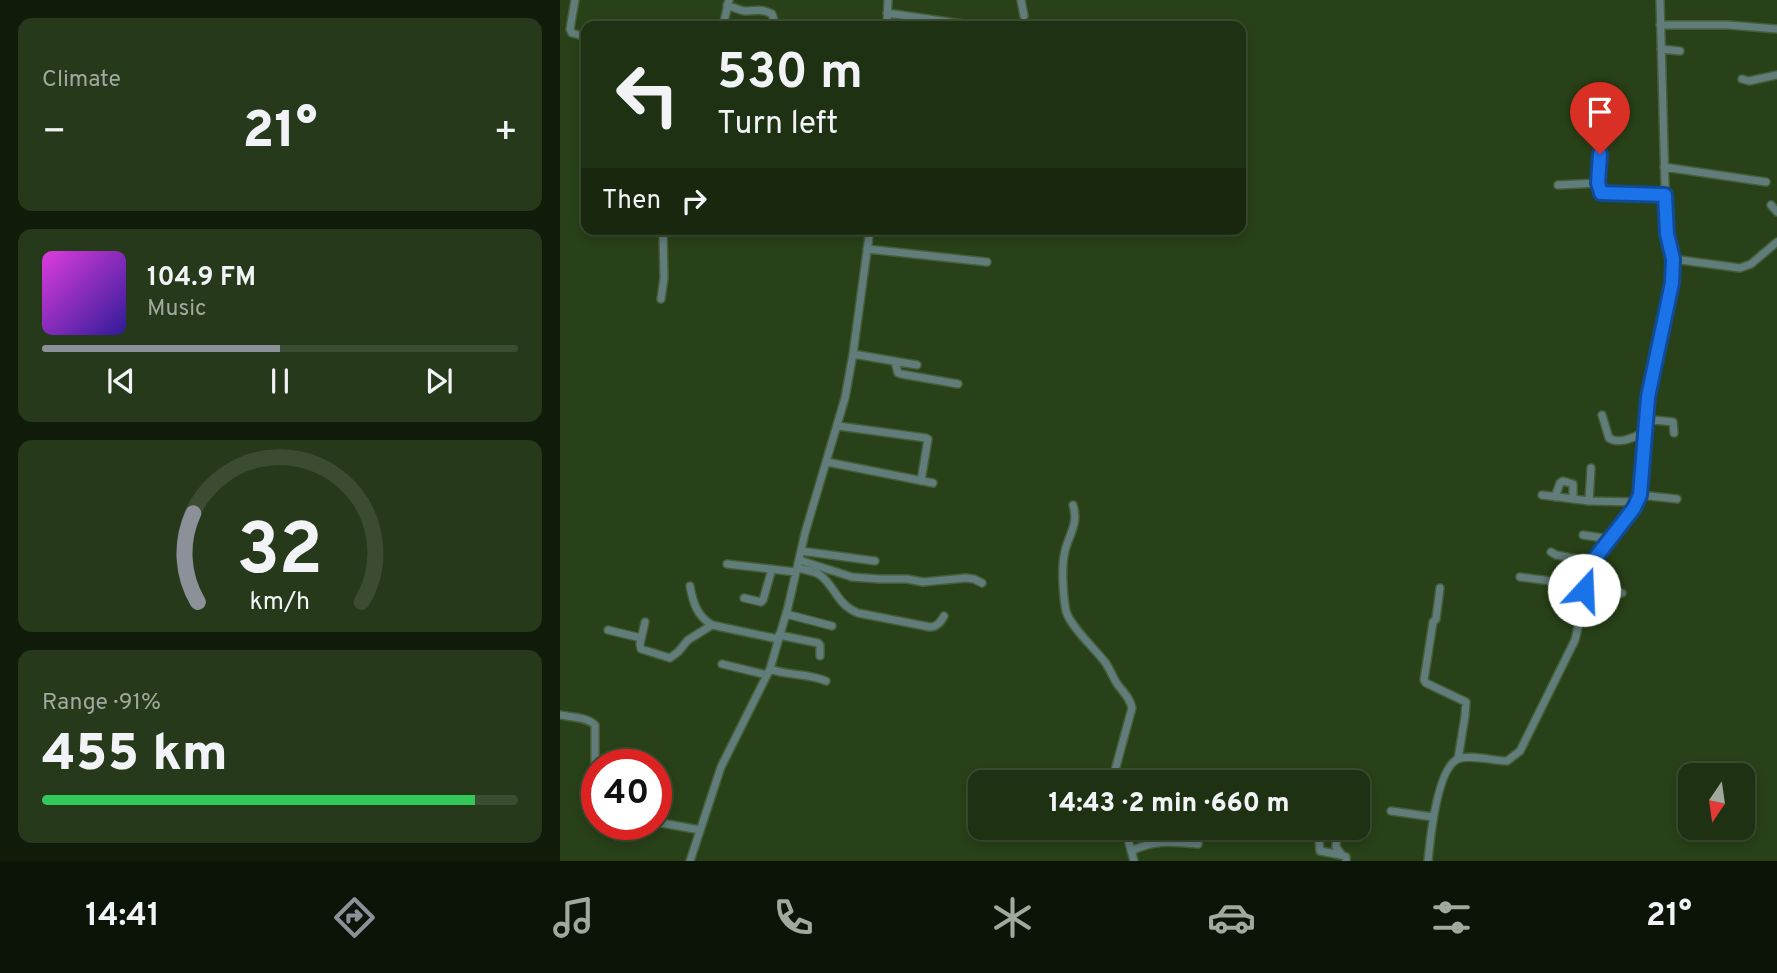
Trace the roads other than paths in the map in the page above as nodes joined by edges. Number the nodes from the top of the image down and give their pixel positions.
1 (575, 0) edge
2 (887, 0) edge
3 (1021, 0) edge
4 (1660, 0) edge
5 (728, 3) edge
6 (887, 13) junction
7 (1024, 16) dead end
8 (724, 21) edge
9 (774, 21) edge
10 (887, 21) edge
11 (942, 21) edge
12 (1660, 25) junction
13 (1777, 29) edge
14 (581, 36) edge
15 (1661, 49) junction
16 (1680, 51) dead end
17 (1777, 75) edge
18 (1742, 79) dead end
19 (1600, 154) dead end
20 (1664, 167) junction
21 (1766, 182) dead end
22 (1598, 183) junction
23 (1558, 185) dead end
24 (1665, 195) junction
25 (1770, 205) dead end
26 (1777, 212) edge
27 (663, 235) edge
28 (869, 235) edge
29 (1777, 242) edge
30 (867, 249) junction
31 (1673, 259) junction
32 (987, 262) dead end
33 (661, 299) dead end
34 (853, 354) junction
35 (895, 362) junction
36 (917, 365) dead end
37 (958, 384) dead end
38 (1602, 415) dead end
39 (1646, 419) junction
40 (838, 426) junction
41 (1644, 433) junction
42 (1674, 433) dead end
43 (827, 462) junction
44 (1591, 468) dead end
45 (921, 481) junction
46 (933, 483) dead end
47 (1542, 495) dead end
48 (1555, 497) junction
49 (1573, 499) junction
50 (1639, 499) junction
51 (1677, 499) dead end
52 (1589, 501) junction
53 (1073, 505) dead end
54 (1583, 535) dead end
55 (1610, 539) junction
56 (801, 551) junction
57 (1551, 552) dead end
58 (875, 561) dead end
59 (1594, 562) junction
60 (727, 564) dead end
61 (798, 566) junction
62 (772, 569) junction
63 (1520, 577) dead end
64 (982, 583) dead end
65 (690, 586) dead end
66 (1586, 586) junction
67 (1440, 588) dead end
68 (1622, 593) dead end
69 (744, 598) dead end
70 (1563, 603) dead end
71 (1582, 606) junction
72 (786, 614) junction
73 (944, 616) dead end
74 (645, 622) dead end
75 (712, 625) junction
76 (832, 626) dead end
77 (608, 630) dead end
78 (779, 637) junction
79 (641, 638) junction
80 (820, 656) dead end
81 (722, 664) dead end
82 (768, 672) junction
83 (826, 681) dead end
84 (560, 715) edge
85 (595, 749) edge
86 (1458, 759) junction
87 (1115, 770) edge
88 (1391, 811) dead end
89 (1433, 817) junction
90 (672, 825) edge
91 (700, 830) junction
92 (1128, 840) edge
93 (1319, 840) dead end
94 (1337, 840) edge
95 (1198, 844) dead end
96 (1131, 851) junction
97 (1343, 858) edge
98 (690, 861) edge
99 (1134, 861) edge
100 (1428, 861) edge

1 - 14 street
2 - 6 street
3 - 7 street
4 - 12 street
5 - 8 street
5 - 9 street
6 - 10 street
6 - 11 street
12 - 13 street
12 - 15 street
15 - 16 street
15 - 20 street
17 - 18 street
19 - 22 street
20 - 21 street
20 - 24 street
22 - 23 street
22 - 24 street
24 - 31 street
25 - 26 street
27 - 33 street
28 - 30 street
29 - 31 street
30 - 32 street
30 - 34 street
31 - 39 street
34 - 35 street
34 - 40 street
35 - 36 street
35 - 37 street
38 - 41 street
39 - 41 street
39 - 42 street
40 - 43 street
40 - 45 street
41 - 50 street
43 - 45 street
43 - 56 street
44 - 52 street
45 - 46 street
47 - 48 street
48 - 49 street
48 - 49 street
49 - 52 street
50 - 51 street
50 - 52 street
50 - 55 street
53 - 87 street
54 - 55 street
55 - 59 street
56 - 58 street
56 - 61 street
57 - 59 street
59 - 66 street
60 - 62 street
61 - 62 street
61 - 64 street
61 - 72 street
61 - 73 street
62 - 69 street
63 - 66 street
65 - 75 street
66 - 68 street
66 - 71 street
67 - 86 street
70 - 71 street
71 - 86 street
72 - 76 street
72 - 78 street
74 - 79 street
75 - 78 street
75 - 79 street
77 - 79 street
78 - 80 street
78 - 82 street
81 - 82 street
82 - 83 street
82 - 91 street
84 - 85 street
86 - 89 street
88 - 89 street
89 - 100 street
90 - 91 street
91 - 98 street
92 - 96 street
93 - 97 street
94 - 97 street
95 - 96 street
96 - 99 street

